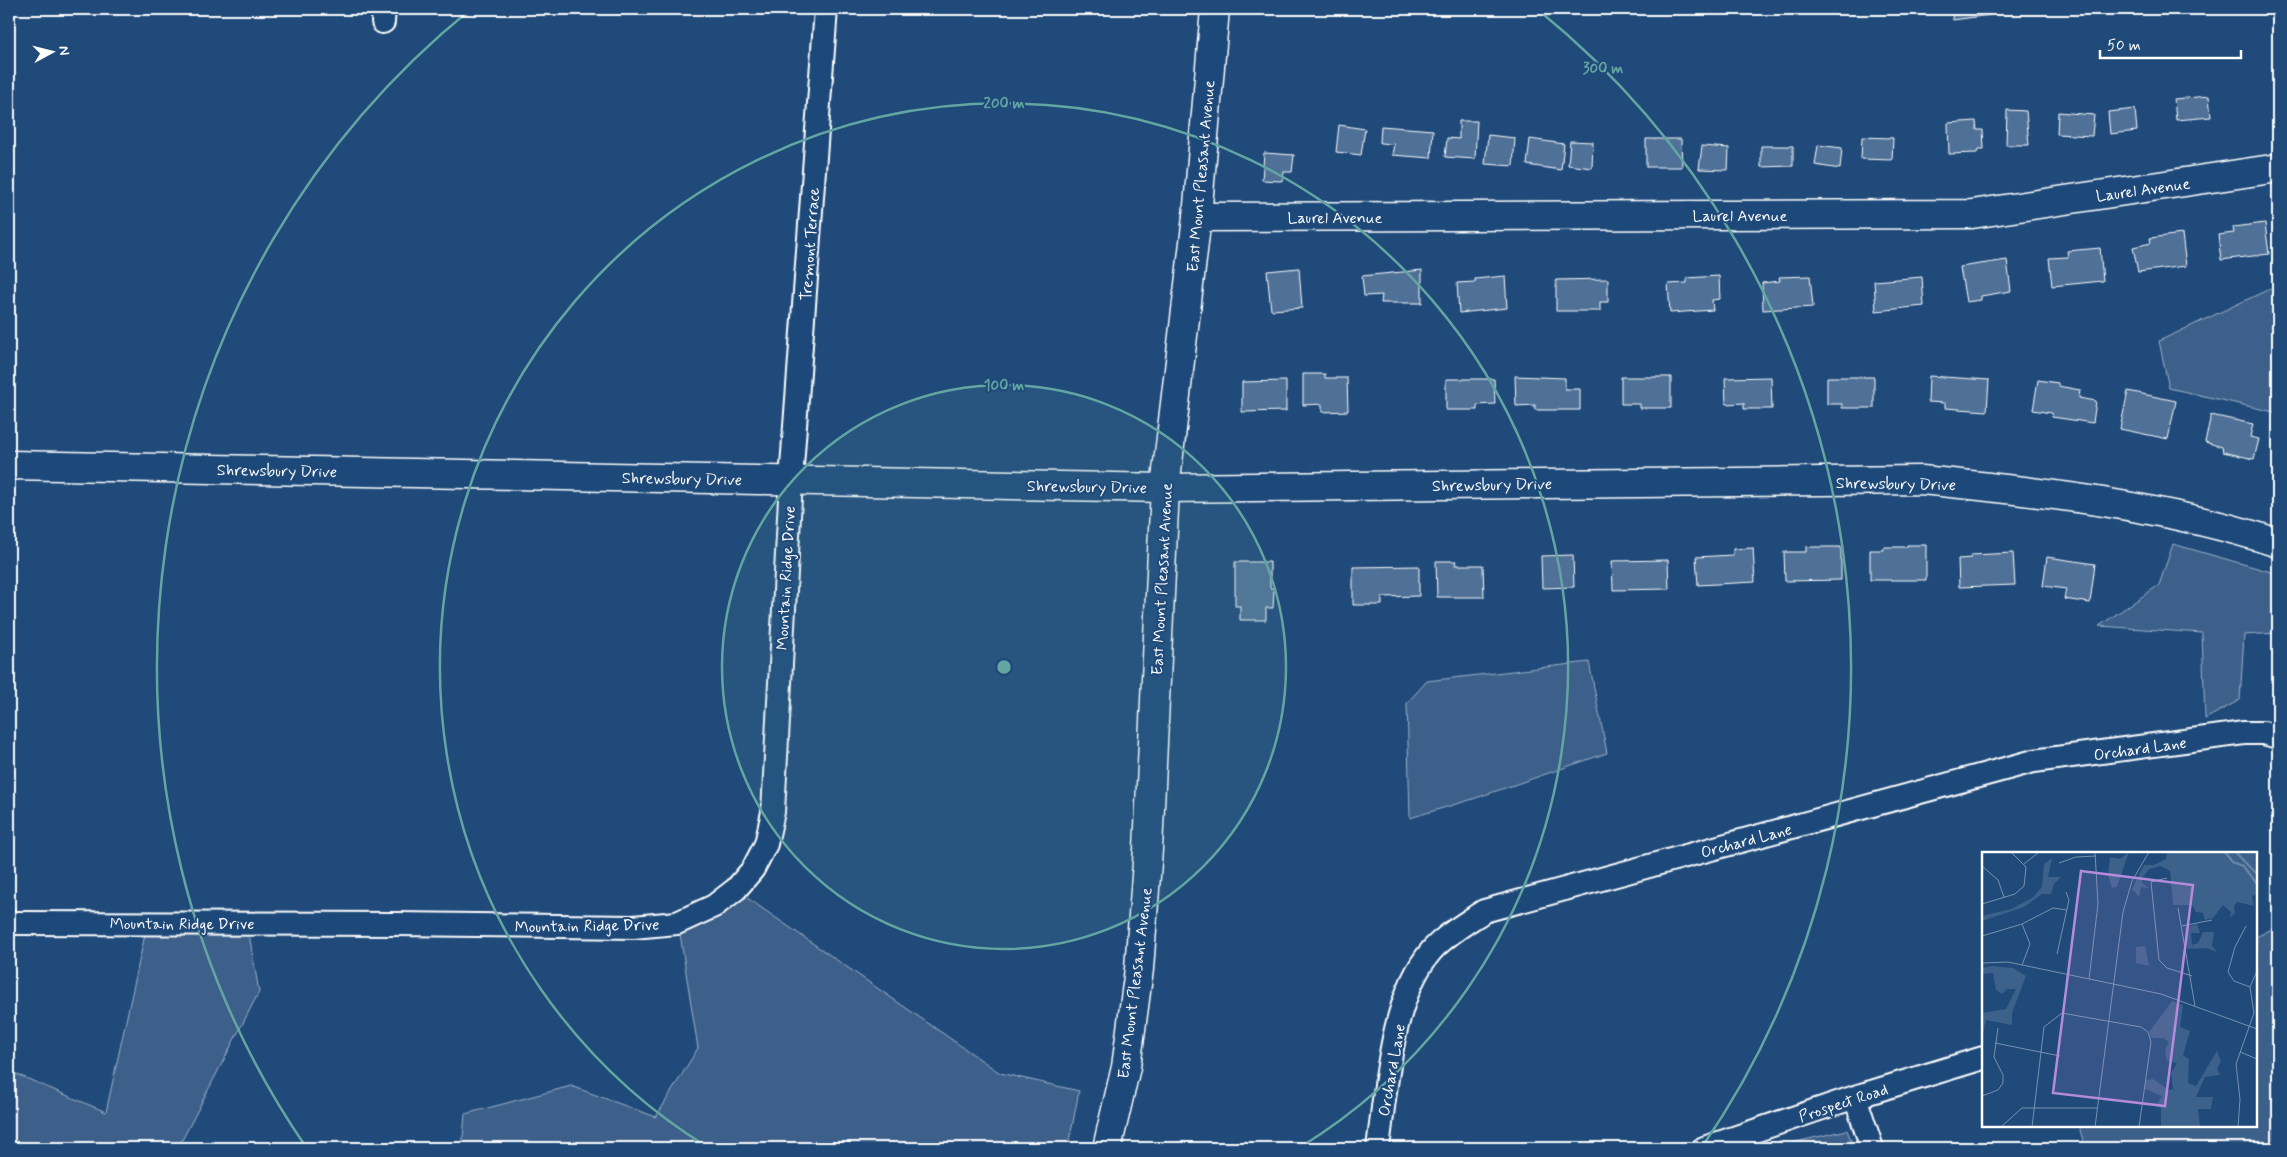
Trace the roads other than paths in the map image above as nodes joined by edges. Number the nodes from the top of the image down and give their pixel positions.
1 (826, 9) edge
2 (1215, 9) edge
3 (2278, 168) edge
4 (1197, 218) junction
5 (9, 465) edge
6 (791, 480) junction
7 (1165, 488) junction
8 (2278, 543) edge
9 (2278, 737) edge
10 (9, 923) edge
11 (1982, 1058) edge
12 (1855, 1097) junction
13 (1107, 1148) edge
14 (1378, 1148) edge
15 (1704, 1148) edge
16 (1872, 1148) edge

1 - 6 street, Tremont Terrace
2 - 4 main road, East Mount Pleasant Avenue
3 - 4 main road, Laurel Avenue
4 - 7 main road, East Mount Pleasant Avenue
5 - 6 main road, Shrewsbury Drive
6 - 7 main road, Shrewsbury Drive
6 - 10 street, Mountain Ridge Drive
7 - 8 main road, Shrewsbury Drive
7 - 13 main road, East Mount Pleasant Avenue
9 - 14 street, Orchard Lane
11 - 12 street, Prospect Road
12 - 15 street, Prospect Road
12 - 16 street

